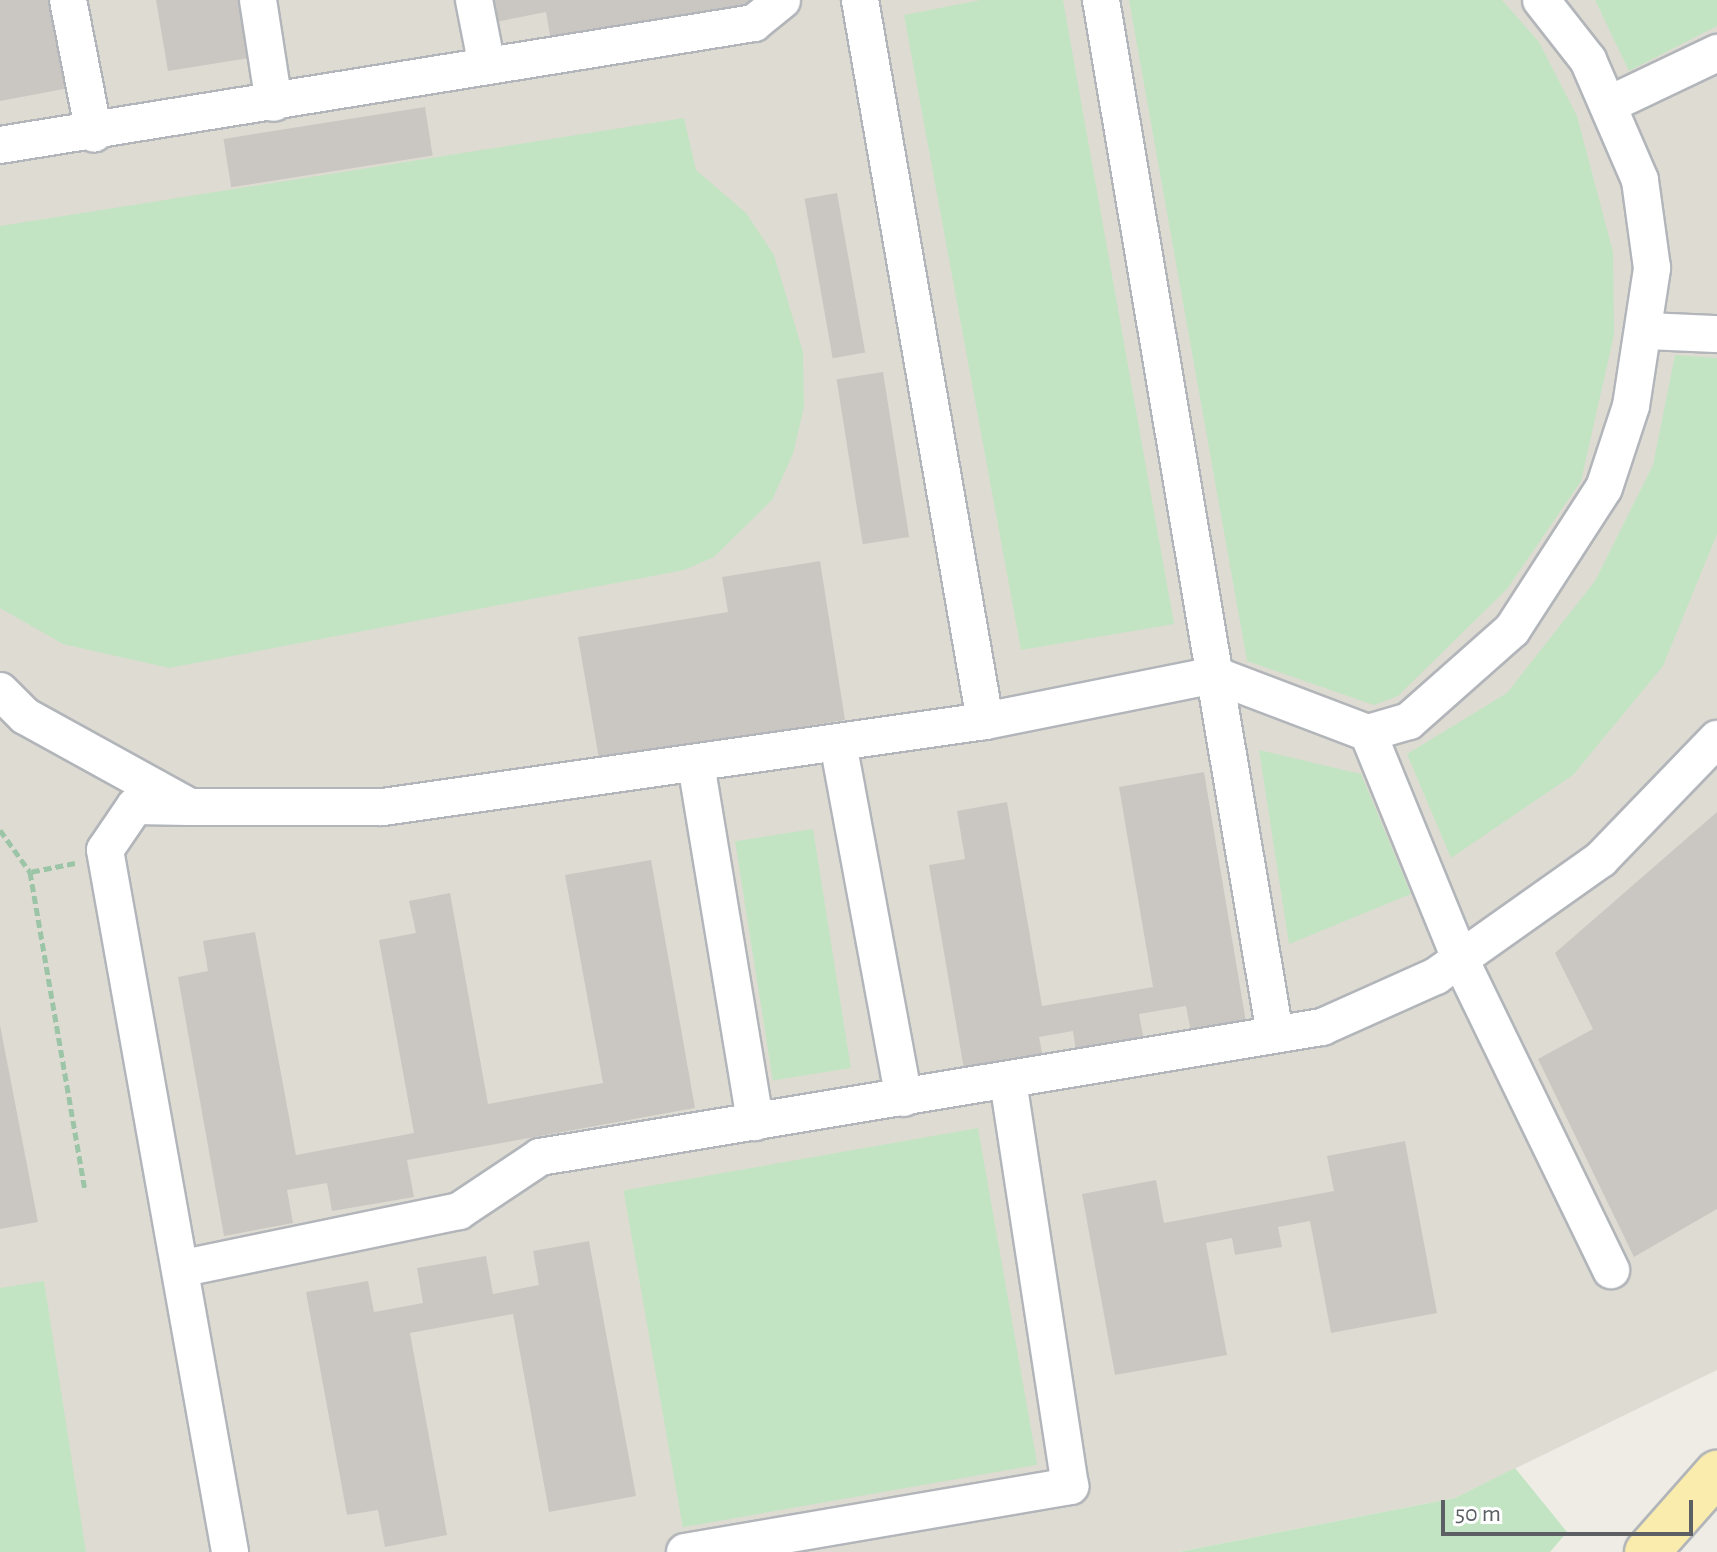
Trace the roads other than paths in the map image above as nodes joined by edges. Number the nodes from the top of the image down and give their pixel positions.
1 (68, 0) edge
2 (258, 0) edge
3 (474, 0) edge
4 (782, 0) edge
5 (860, 0) edge
6 (1101, 0) edge
7 (1541, 0) edge
8 (1717, 53) edge
9 (487, 66) junction
10 (274, 103) junction
11 (1608, 105) junction
12 (94, 134) junction
13 (0, 145) edge
14 (1648, 331) junction
15 (1717, 334) edge
16 (1215, 675) junction
17 (0, 691) edge
18 (13, 718) edge
19 (985, 721) junction
20 (1368, 733) junction
21 (1717, 739) edge
22 (838, 743) junction
23 (696, 764) junction
24 (190, 807) junction
25 (1460, 959) junction
26 (1275, 1034) junction
27 (1008, 1081) junction
28 (904, 1098) junction
29 (755, 1122) junction
30 (184, 1268) junction
31 (1611, 1270) dead end
32 (1717, 1473) edge
33 (230, 1552) edge
34 (685, 1552) edge
35 (1647, 1552) edge

1 - 12 street
2 - 10 street
3 - 9 street
4 - 9 street
5 - 19 street
6 - 16 street
7 - 11 street
8 - 11 street
9 - 10 street
10 - 12 street
11 - 14 street
12 - 13 street
14 - 15 street
14 - 20 street
16 - 19 street
16 - 20 street
16 - 26 street
17 - 18 street
18 - 24 street
19 - 22 street
20 - 25 street
21 - 25 street
22 - 23 street
22 - 28 street
23 - 24 street
23 - 29 street
24 - 30 street
25 - 26 street
25 - 31 street
26 - 27 street
27 - 28 street
27 - 34 street
28 - 29 street
29 - 30 street
30 - 33 street
32 - 35 main road

